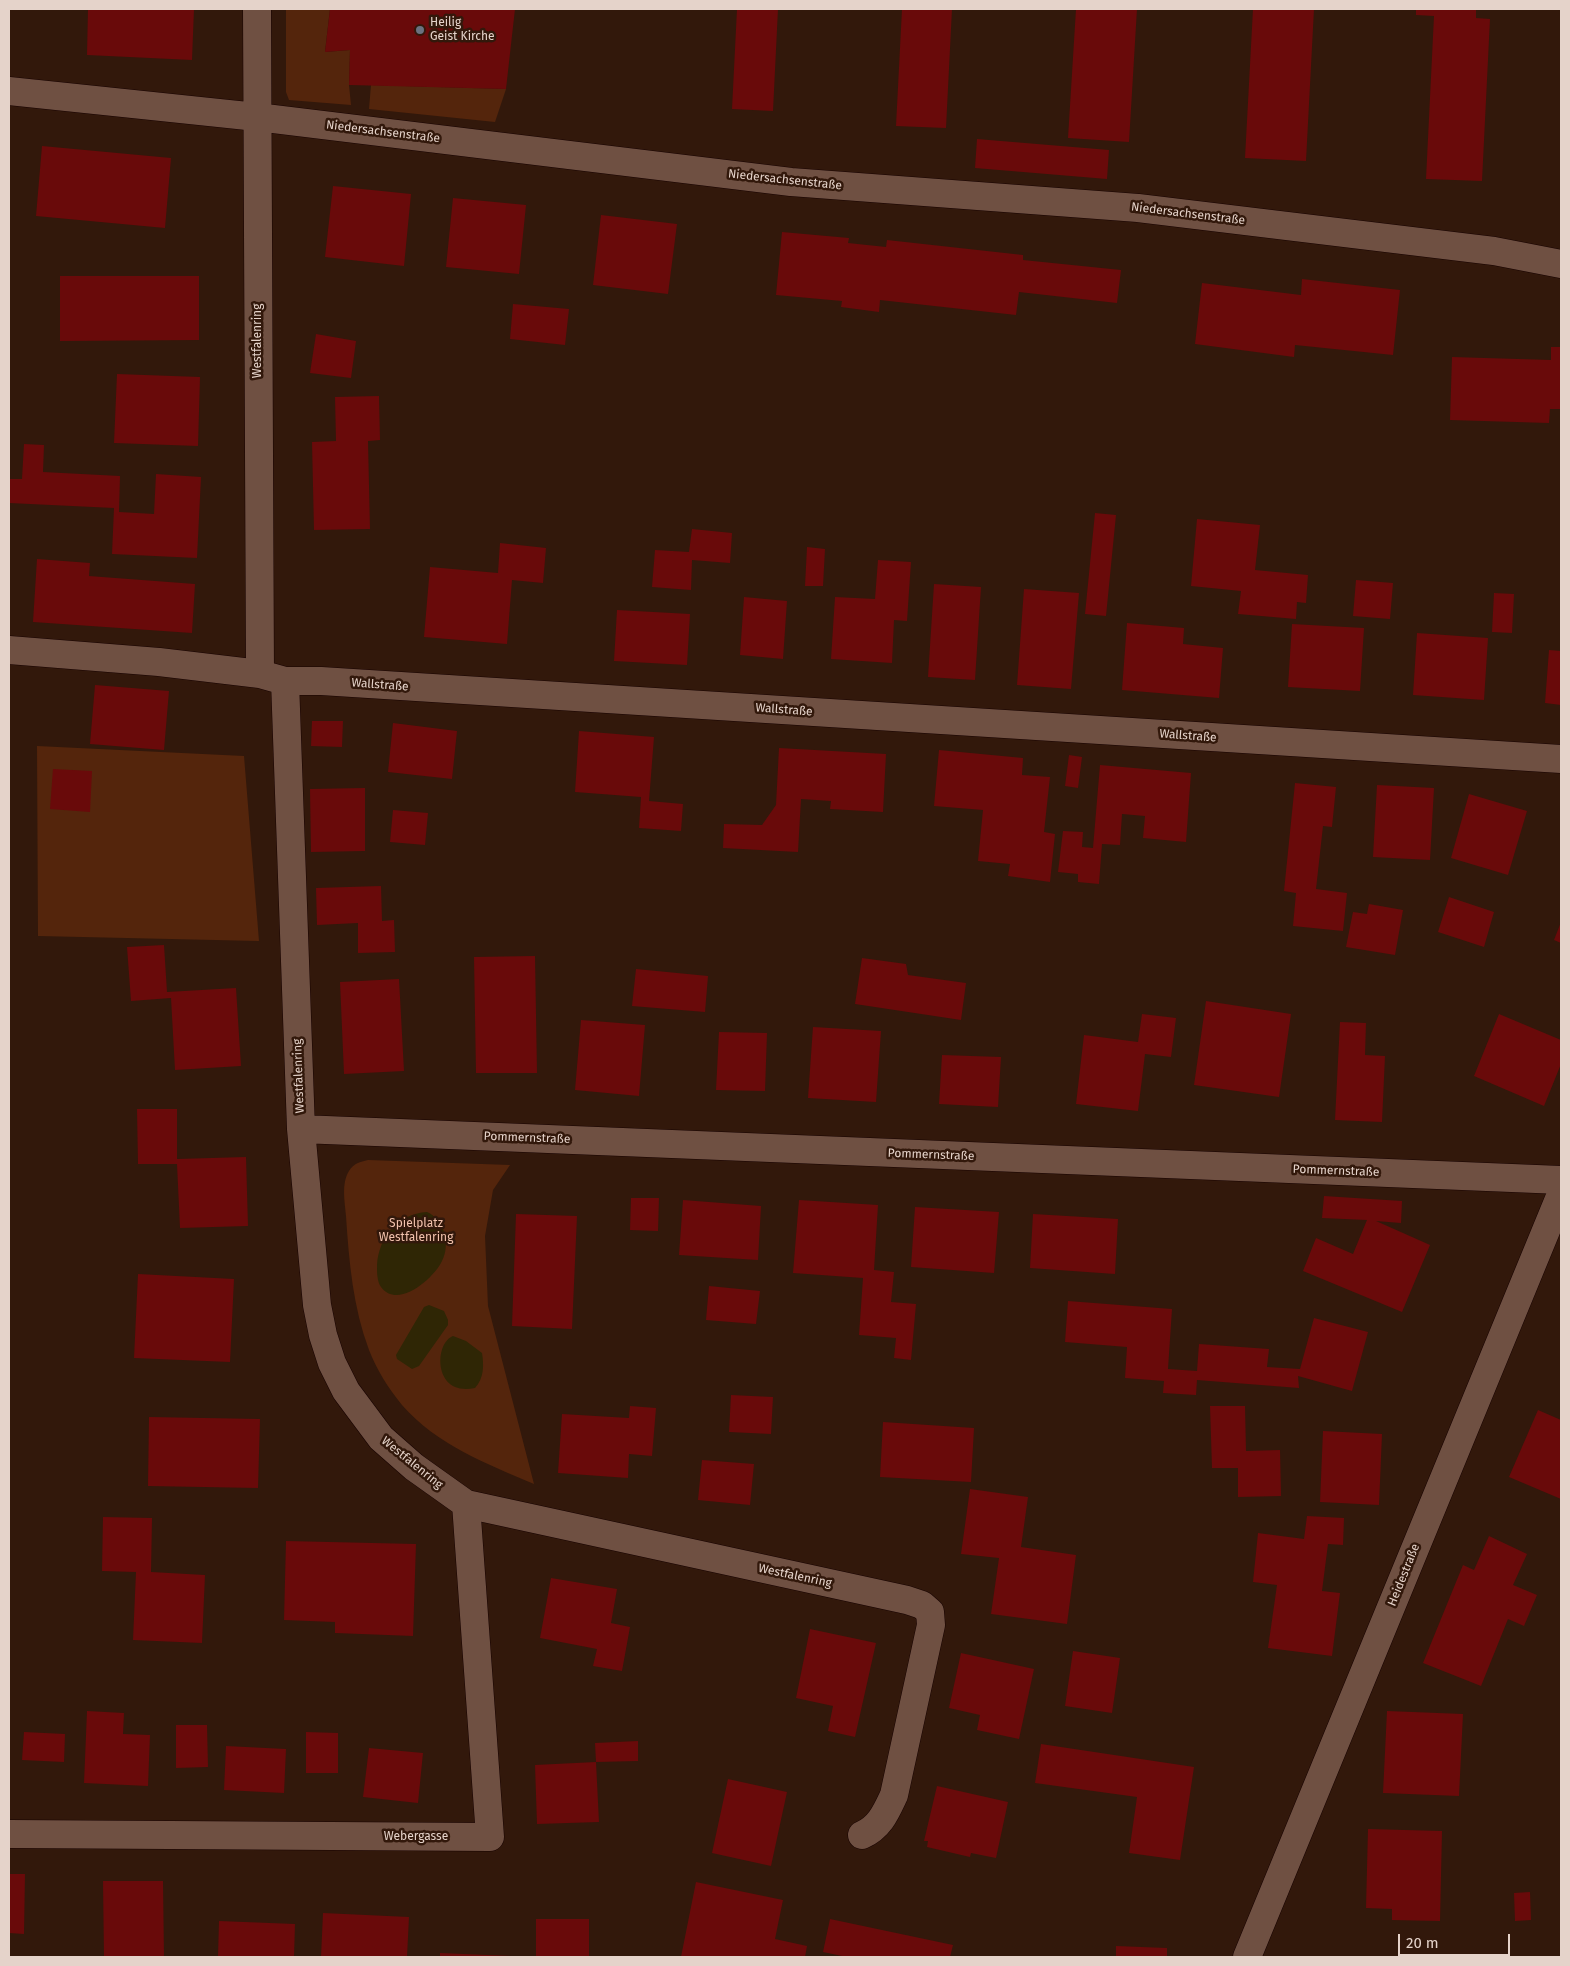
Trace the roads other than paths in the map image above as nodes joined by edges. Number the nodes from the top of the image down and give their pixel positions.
1 (257, 9) edge
2 (9, 91) edge
3 (257, 117) junction
4 (1561, 264) edge
5 (9, 650) edge
6 (273, 677) junction
7 (1561, 759) edge
8 (301, 1129) junction
9 (1561, 1180) edge
10 (1561, 1194) edge
11 (466, 1504) junction
12 (9, 1834) edge
13 (862, 1835) dead end
14 (1247, 1957) edge

1 - 3 street, Westfalenring
2 - 3 street, Niedersachsenstraße
3 - 4 street, Niedersachsenstraße
3 - 6 street, Westfalenring
5 - 6 street, Wallstraße
6 - 7 street, Wallstraße
6 - 8 street, Westfalenring
8 - 9 street, Pommernstraße
8 - 11 street, Westfalenring
10 - 14 street, Heidestraße
11 - 12 street, Webergasse
11 - 13 street, Westfalenring

